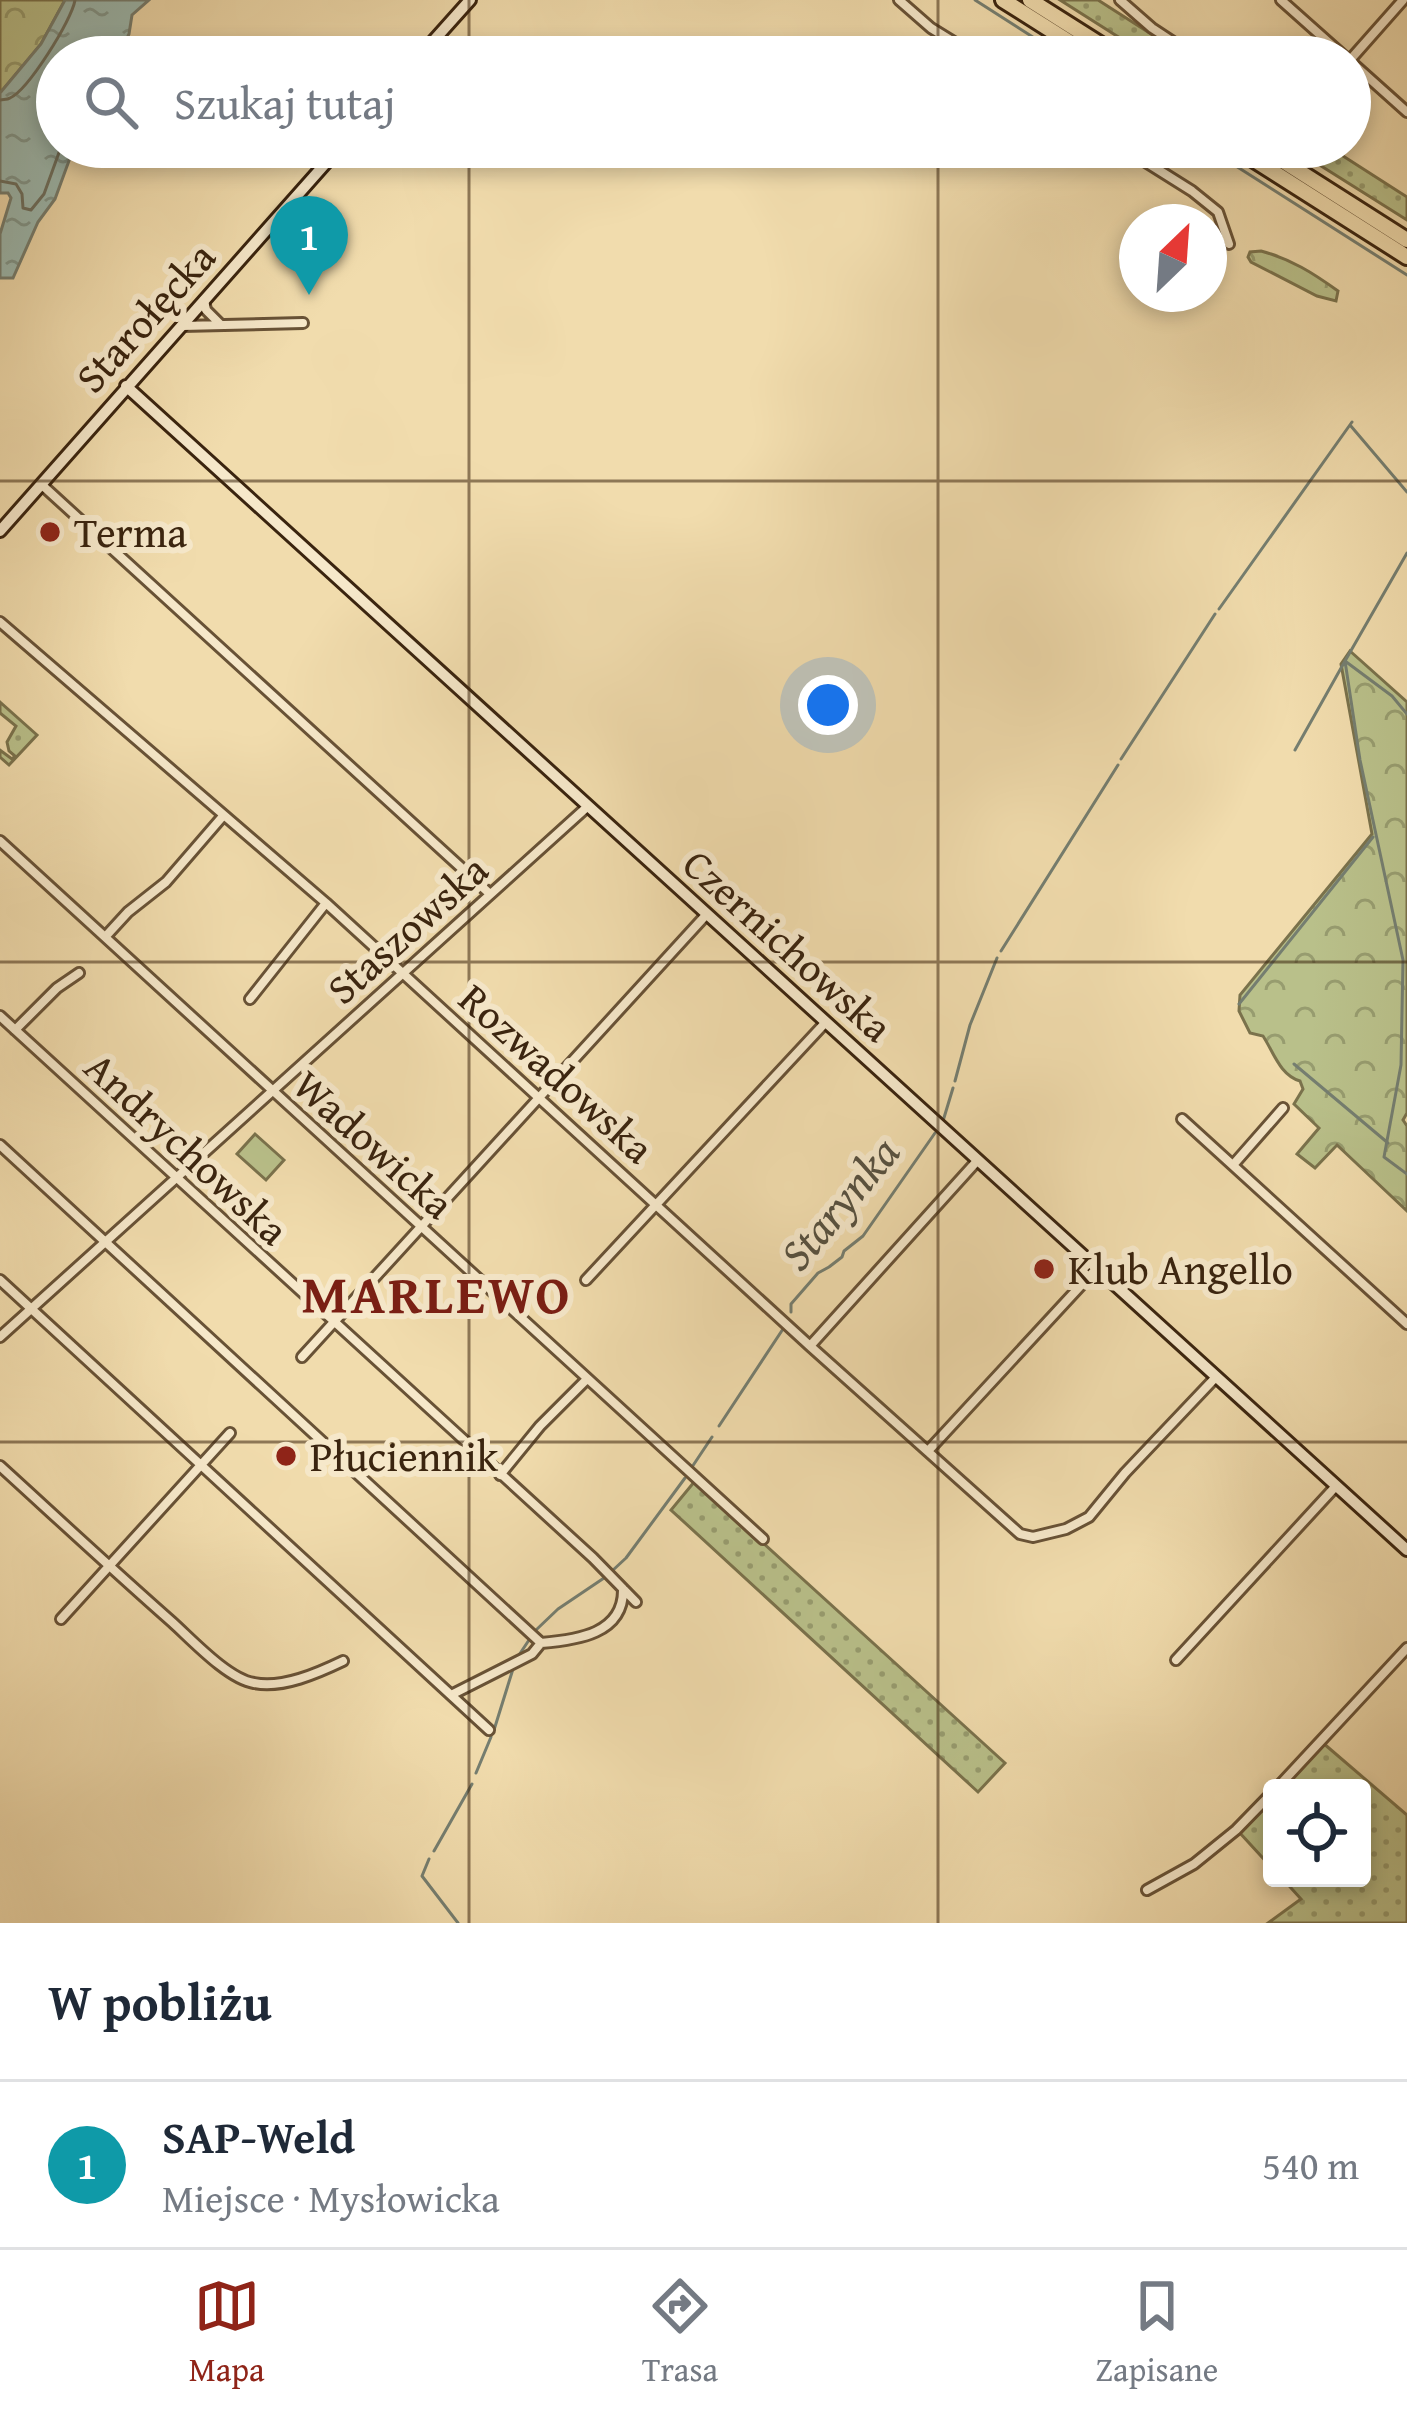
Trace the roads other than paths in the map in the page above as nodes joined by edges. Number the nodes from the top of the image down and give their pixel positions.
1 (470, 0) edge
2 (898, 0) edge
3 (1004, 0) edge
4 (1030, 0) edge
5 (1120, 0) edge
6 (1281, 0) edge
7 (1403, 0) edge
8 (438, 36) edge
9 (944, 36) edge
10 (1060, 36) edge
11 (1087, 36) edge
12 (1164, 36) edge
13 (1322, 36) edge
14 (1369, 36) edge
15 (1371, 80) edge
16 (1407, 112) edge
17 (321, 168) edge
18 (1155, 168) edge
19 (1267, 168) edge
20 (1294, 168) edge
21 (1407, 240) edge
22 (1229, 244) dead end
23 (1407, 257) edge
24 (204, 300) junction
25 (303, 323) dead end
26 (181, 326) junction
27 (222, 326) junction
28 (127, 386) junction
29 (40, 484) junction
30 (0, 531) edge
31 (0, 622) edge
32 (587, 807) junction
33 (223, 816) junction
34 (0, 841) edge
35 (490, 893) junction
36 (326, 903) junction
37 (706, 915) junction
38 (106, 936) junction
39 (80, 973) dead end
40 (402, 973) junction
41 (250, 999) dead end
42 (0, 1016) edge
43 (825, 1023) junction
44 (15, 1030) junction
45 (272, 1091) junction
46 (539, 1097) junction
47 (1283, 1108) dead end
48 (1182, 1119) dead end
49 (0, 1145) edge
50 (977, 1161) junction
51 (1233, 1165) junction
52 (176, 1178) junction
53 (657, 1204) junction
54 (422, 1228) junction
55 (105, 1242) junction
56 (1096, 1269) junction
57 (0, 1280) edge
58 (586, 1280) dead end
59 (32, 1309) junction
60 (332, 1322) junction
61 (1407, 1324) edge
62 (0, 1337) edge
63 (810, 1346) junction
64 (302, 1357) dead end
65 (1216, 1377) junction
66 (587, 1379) junction
67 (230, 1433) dead end
68 (928, 1451) junction
69 (202, 1464) junction
70 (0, 1466) edge
71 (500, 1474) junction
72 (1336, 1486) junction
73 (763, 1539) dead end
74 (1407, 1550) edge
75 (109, 1566) junction
76 (623, 1589) junction
77 (636, 1602) dead end
78 (61, 1619) dead end
79 (541, 1643) junction
80 (1407, 1648) edge
81 (1176, 1660) dead end
82 (343, 1661) dead end
83 (451, 1695) junction
84 (489, 1730) dead end
85 (1284, 1779) edge
86 (1263, 1802) edge
87 (1147, 1889) dead end

1 - 8 street
2 - 9 street
3 - 10 highway
4 - 11 highway
5 - 12 street
6 - 13 street
7 - 14 street
15 - 16 street
17 - 24 street, Starołęcka
18 - 22 street
19 - 23 highway
20 - 21 highway
24 - 26 street, Starołęcka
24 - 27 street
25 - 27 street
26 - 27 street
26 - 28 street, Starołęcka
28 - 29 street, Starołęcka
28 - 32 street, Czernichowska
29 - 30 street, Starołęcka
29 - 35 street
31 - 33 street, Rozwadowska
32 - 35 street, Staszowska
32 - 37 street, Czernichowska
33 - 36 street, Rozwadowska
33 - 38 street
34 - 38 street, Wadowicka
35 - 40 street, Staszowska
36 - 40 street, Rozwadowska
36 - 41 street
37 - 43 street, Czernichowska
37 - 46 street
38 - 45 street, Wadowicka
39 - 44 street
40 - 45 street, Staszowska
40 - 46 street, Rozwadowska
42 - 44 street, Andrychowska
43 - 50 street, Czernichowska
43 - 53 street
44 - 52 street, Andrychowska
45 - 52 street, Staszowska
45 - 54 street, Wadowicka
46 - 53 street, Rozwadowska
46 - 54 street
47 - 51 street
48 - 51 street
49 - 55 street
50 - 56 street, Czernichowska
50 - 63 street
51 - 61 street
52 - 55 street, Staszowska
52 - 60 street, Andrychowska
53 - 58 street
53 - 63 street, Rozwadowska
54 - 60 street
54 - 66 street, Wadowicka
55 - 59 street, Staszowska
55 - 79 street
56 - 65 street, Czernichowska
56 - 68 street
57 - 59 street
59 - 62 street, Staszowska
59 - 69 street
60 - 64 street
60 - 71 street, Andrychowska
63 - 68 street, Rozwadowska
65 - 68 street, Rozwadowska
65 - 72 street, Czernichowska
66 - 71 street
66 - 73 street, Wadowicka
67 - 69 street
69 - 75 street
69 - 83 street
70 - 75 street
71 - 76 street, Andrychowska
72 - 74 street, Czernichowska
72 - 81 street
75 - 78 street
75 - 82 street
76 - 77 street, Andrychowska
76 - 79 street
79 - 83 street
80 - 85 street
83 - 84 street
86 - 87 street

